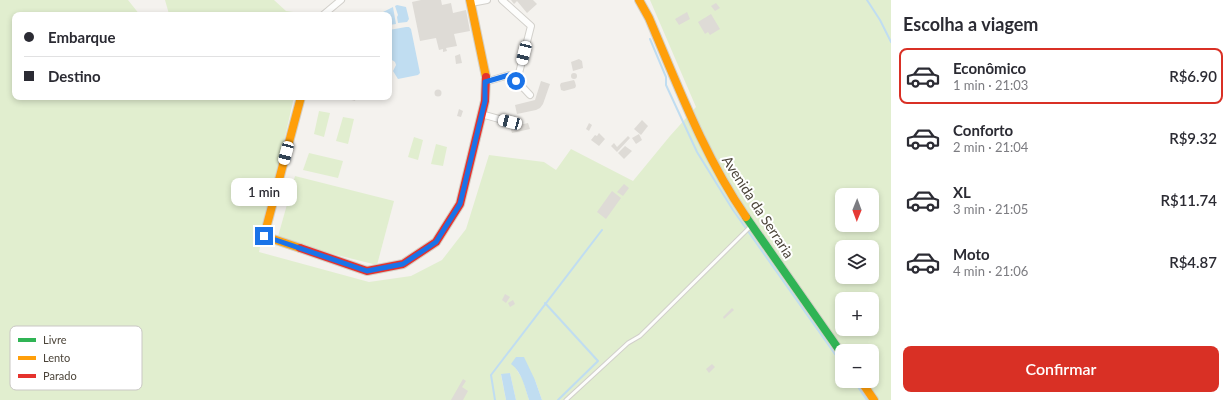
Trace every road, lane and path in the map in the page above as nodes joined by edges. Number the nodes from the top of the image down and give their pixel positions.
1 (341, 0) edge
2 (488, 0) edge
3 (502, 0) edge
4 (639, 0) edge
5 (470, 1) edge
6 (327, 12) edge
7 (516, 81) junction
8 (485, 82) junction
9 (530, 95) dead end
10 (300, 100) edge
11 (481, 114) junction
12 (510, 122) dead end
13 (752, 225) junction
14 (835, 344) edge
15 (866, 388) edge
16 (566, 400) edge
17 (874, 400) edge

1 - 6 street
2 - 5 street
3 - 7 street
4 - 13 street, Avenida da Serraria
5 - 8 street
7 - 8 street
7 - 9 street
8 - 11 street
10 - 11 street
11 - 12 street
13 - 14 street, Avenida da Serraria
13 - 16 lane
15 - 17 street

